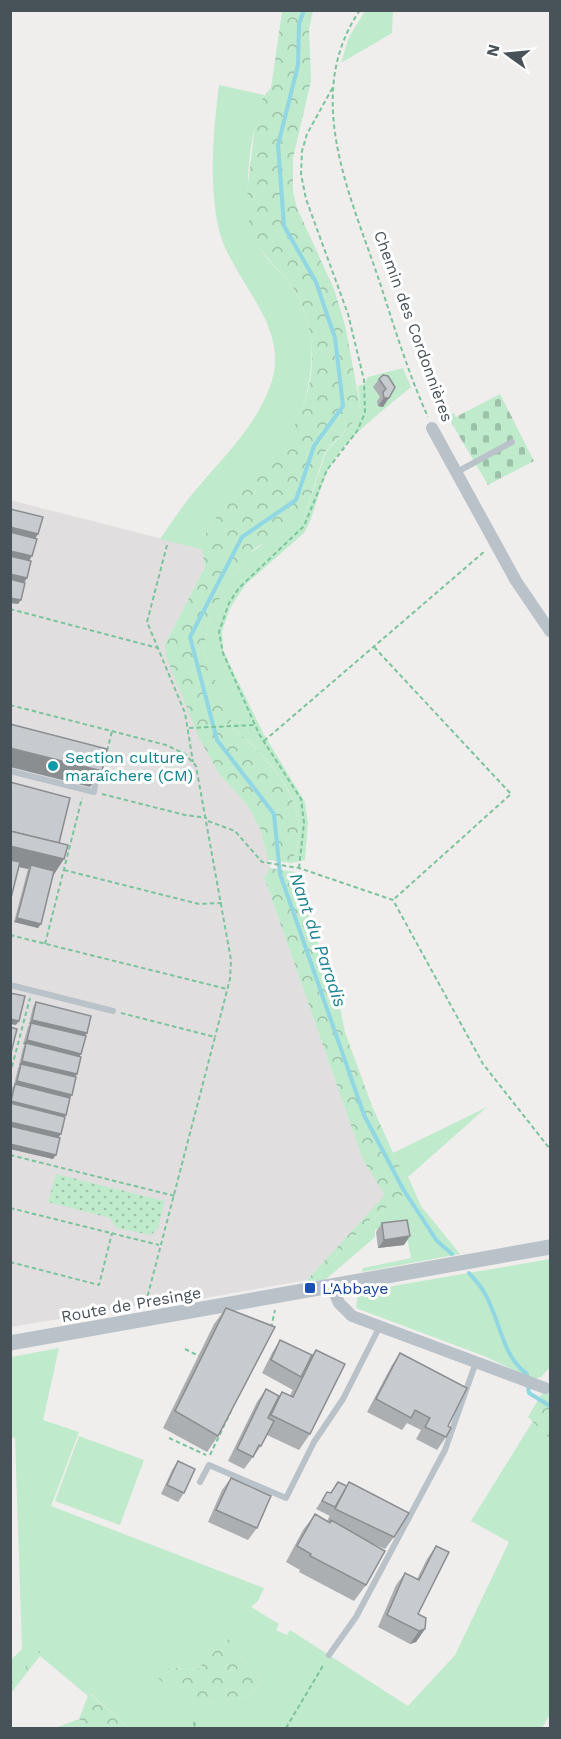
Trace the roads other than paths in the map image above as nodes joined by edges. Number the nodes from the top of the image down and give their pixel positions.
1 (432, 428) road end
2 (512, 442) dead end
3 (455, 472) junction
4 (550, 631) edge
5 (10, 771) edge
6 (96, 787) road end
7 (10, 984) edge
8 (112, 1011) road end
9 (550, 1247) edge
10 (332, 1287) junction
11 (380, 1326) junction
12 (10, 1343) edge
13 (476, 1361) junction
14 (545, 1388) dead end
15 (200, 1482) dead end
16 (329, 1655) road end

1 - 3 street, Chemin des Cordonnières
2 - 3 lane
3 - 4 street, Chemin des Cordonnières
5 - 6 lane
7 - 8 lane
9 - 10 street, Route de Presinge
10 - 11 street
10 - 12 street, Route de Presinge
11 - 13 street
11 - 15 lane
13 - 14 street
13 - 16 lane

